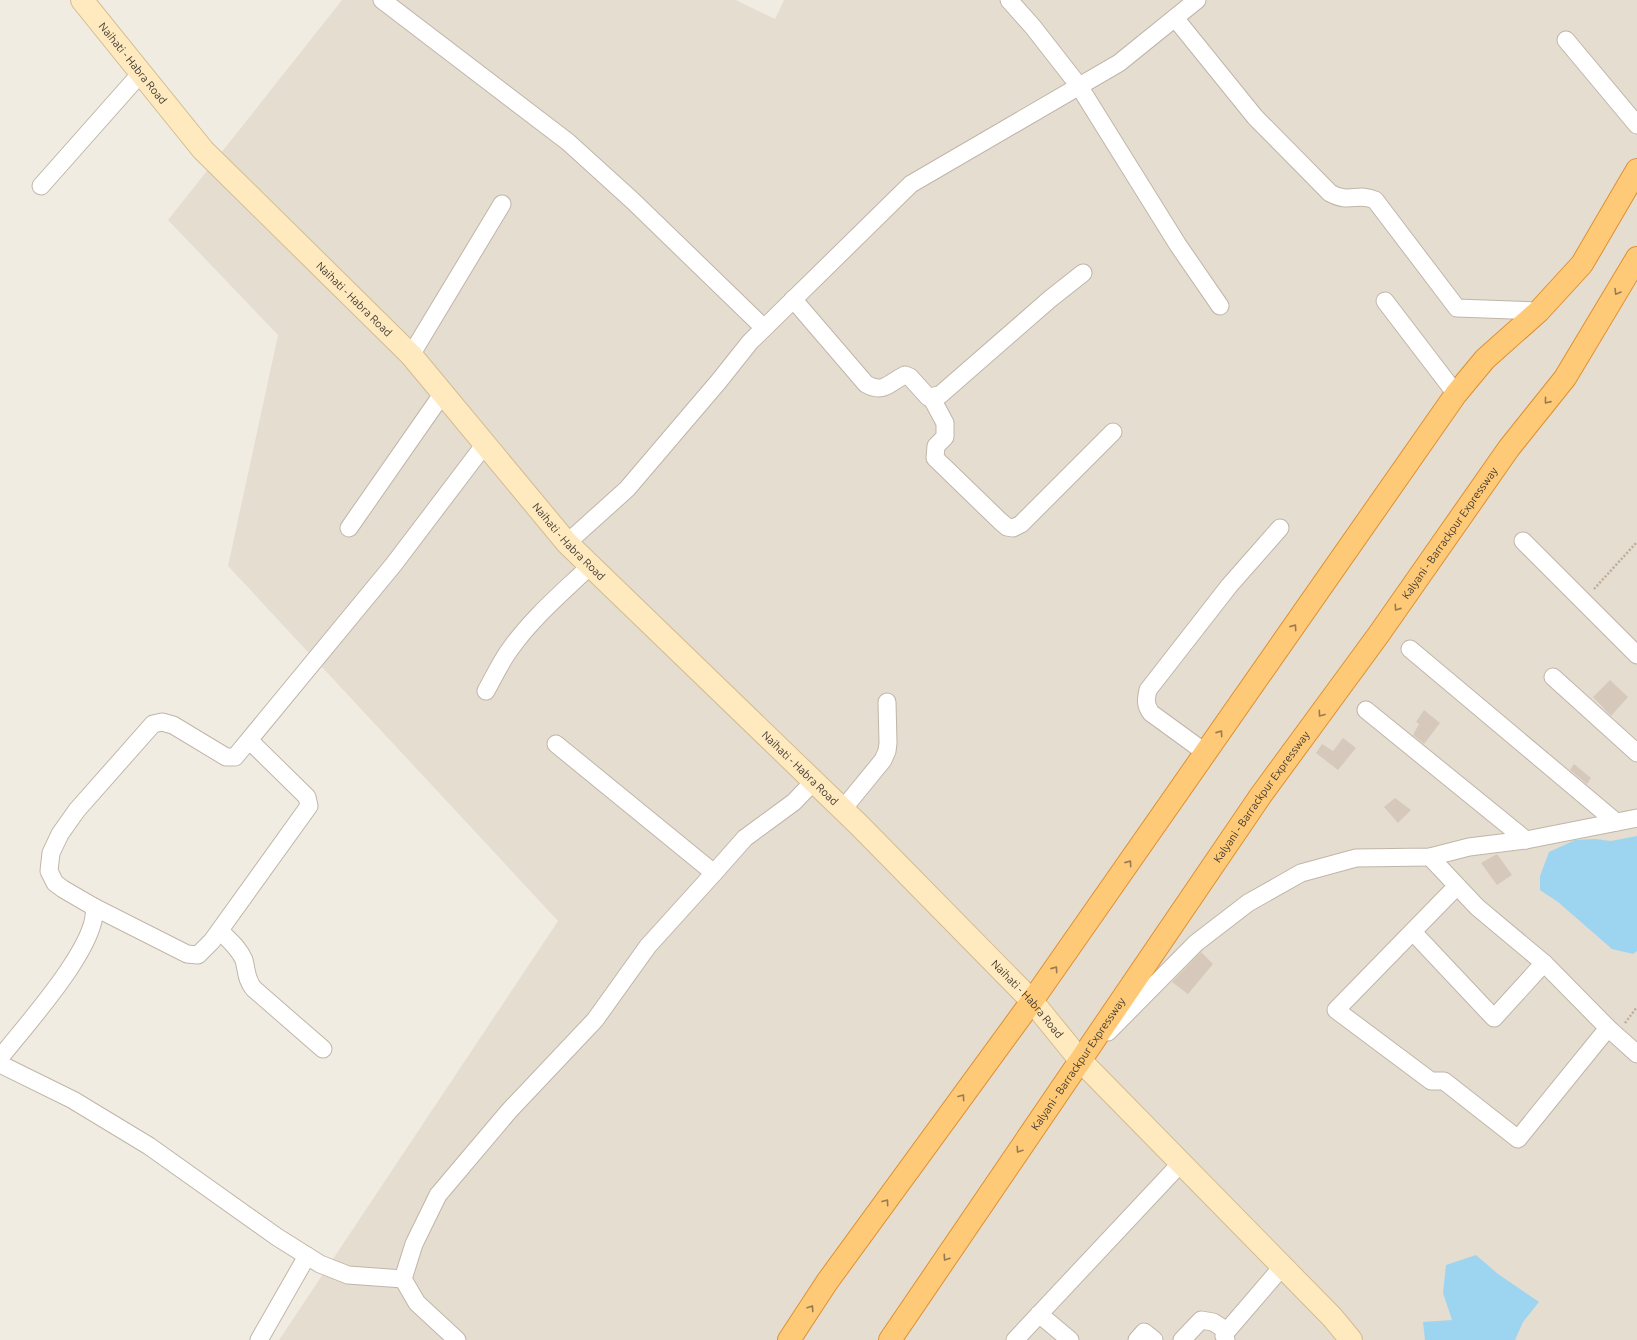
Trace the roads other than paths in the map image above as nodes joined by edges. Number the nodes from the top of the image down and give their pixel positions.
1 (82, 0) edge
2 (382, 0) edge
3 (1009, 0) edge
4 (1198, 0) edge
5 (1175, 18) junction
6 (1566, 40) dead end
7 (141, 73) junction
8 (1079, 86) junction
9 (1637, 125) edge
10 (1637, 170) edge
11 (41, 186) dead end
12 (502, 204) dead end
13 (1637, 258) edge
14 (1083, 273) dead end
15 (793, 299) junction
16 (1384, 301) dead end
17 (1220, 306) dead end
18 (1539, 311) junction
19 (764, 328) junction
20 (411, 355) junction
21 (443, 393) junction
22 (1456, 394) junction
23 (931, 397) junction
24 (1113, 432) dead end
25 (485, 444) junction
26 (349, 528) dead end
27 (1280, 528) dead end
28 (1523, 541) dead end
29 (567, 544) junction
30 (590, 566) junction
31 (1410, 649) dead end
32 (1637, 655) edge
33 (1553, 677) dead end
34 (486, 691) dead end
35 (887, 702) dead end
36 (1366, 710) dead end
37 (250, 741) junction
38 (556, 744) dead end
39 (1206, 753) junction
40 (1637, 753) edge
41 (814, 780) junction
42 (843, 809) junction
43 (1637, 818) edge
44 (1616, 822) junction
45 (1526, 840) junction
46 (1430, 856) junction
47 (714, 872) junction
48 (1457, 886) junction
49 (94, 907) junction
50 (220, 931) junction
51 (1412, 932) junction
52 (1544, 963) junction
53 (1032, 1001) junction
54 (1608, 1028) junction
55 (322, 1049) dead end
56 (1637, 1054) edge
57 (0, 1058) edge
58 (1080, 1060) junction
59 (0, 1064) edge
60 (1181, 1163) junction
61 (307, 1256) junction
62 (1282, 1267) junction
63 (403, 1279) junction
64 (1039, 1314) junction
65 (1226, 1335) edge
66 (259, 1340) edge
67 (457, 1340) edge
68 (789, 1340) edge
69 (890, 1340) edge
70 (1015, 1340) edge
71 (1070, 1340) edge
72 (1137, 1340) edge
73 (1154, 1340) edge
74 (1182, 1340) edge
75 (1351, 1340) edge

1 - 7 main road, Naihati - Habra Road
2 - 19 street
3 - 8 street
4 - 5 street
5 - 8 street
5 - 18 street
6 - 9 street
7 - 11 street
7 - 20 main road, Naihati - Habra Road
8 - 15 street
8 - 17 street
10 - 18 highway
12 - 20 street
13 -> 58 highway, Kalyani - Barrackpur Expressway
14 - 23 street
15 - 19 street
15 - 23 street
16 - 22 street
18 - 22 highway
19 - 29 street
20 - 21 main road, Naihati - Habra Road
21 - 25 main road, Naihati - Habra Road
21 - 26 street
39 -> 22 highway
23 - 24 street
25 - 29 main road, Naihati - Habra Road
25 - 37 street
27 - 39 street
28 - 32 street
29 - 30 main road, Naihati - Habra Road
30 - 34 street
30 - 41 main road, Naihati - Habra Road
31 - 44 street
33 - 40 street
35 - 42 street
36 - 45 street
37 - 49 street
37 - 50 street
38 - 47 street
53 -> 39 highway
41 - 42 main road, Naihati - Habra Road
41 - 47 street
42 - 53 main road, Naihati - Habra Road
43 - 44 street
44 - 45 street
45 - 46 street
46 - 48 street
46 - 58 street
47 - 63 street
48 - 51 street
48 - 52 street
49 - 50 street
49 - 57 street
50 - 55 street
51 - 52 street
51 - 54 street
52 - 54 street
53 - 58 main road, Naihati - Habra Road
68 -> 53 highway
54 - 56 street
58 - 60 main road, Naihati - Habra Road
58 -> 69 highway, Kalyani - Barrackpur Expressway
59 - 61 street
60 - 62 main road, Naihati - Habra Road
60 - 64 street
61 - 63 street
61 - 66 street
62 - 65 street
62 - 75 main road, Naihati - Habra Road
63 - 67 street
64 - 70 street
64 - 71 street
65 - 74 street
72 - 73 street

